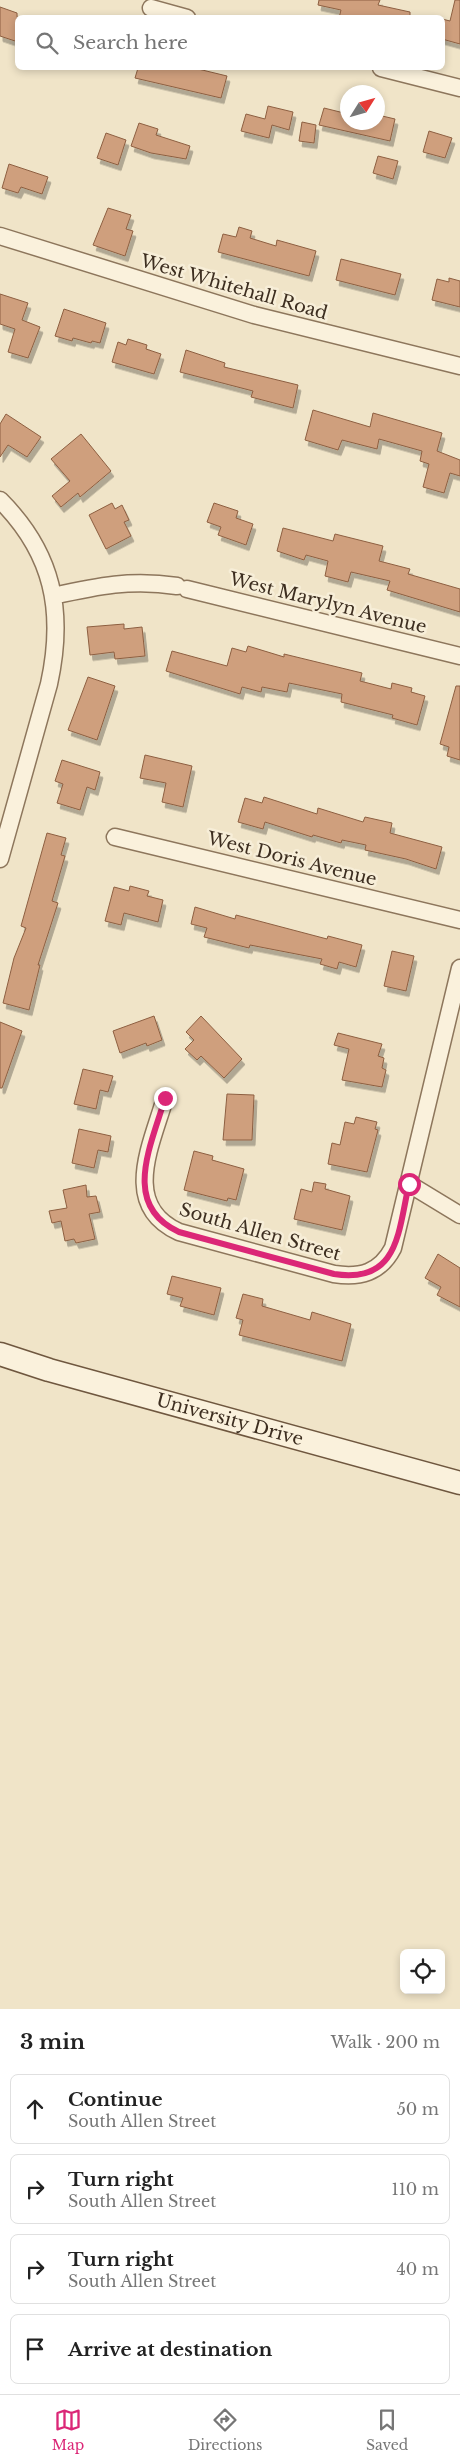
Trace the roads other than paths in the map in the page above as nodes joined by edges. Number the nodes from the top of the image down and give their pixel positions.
1 (150, 8) dead end
2 (177, 15) edge
3 (389, 70) edge
4 (460, 88) edge
5 (0, 236) edge
6 (460, 366) edge
7 (0, 500) edge
8 (53, 596) junction
9 (460, 656) edge
10 (116, 837) dead end
11 (0, 859) edge
12 (460, 920) edge
13 (460, 968) edge
14 (165, 1098) dead end
15 (409, 1184) junction
16 (460, 1215) edge
17 (0, 1354) edge
18 (460, 1483) edge

1 - 2 street
3 - 4 street
5 - 6 street, West Whitehall Road
7 - 8 street
8 - 9 street, West Marylyn Avenue
8 - 11 street
10 - 12 street, West Doris Avenue
13 - 15 street, South Allen Street
14 - 15 street, South Allen Street
15 - 16 street
17 - 18 main road, University Drive

